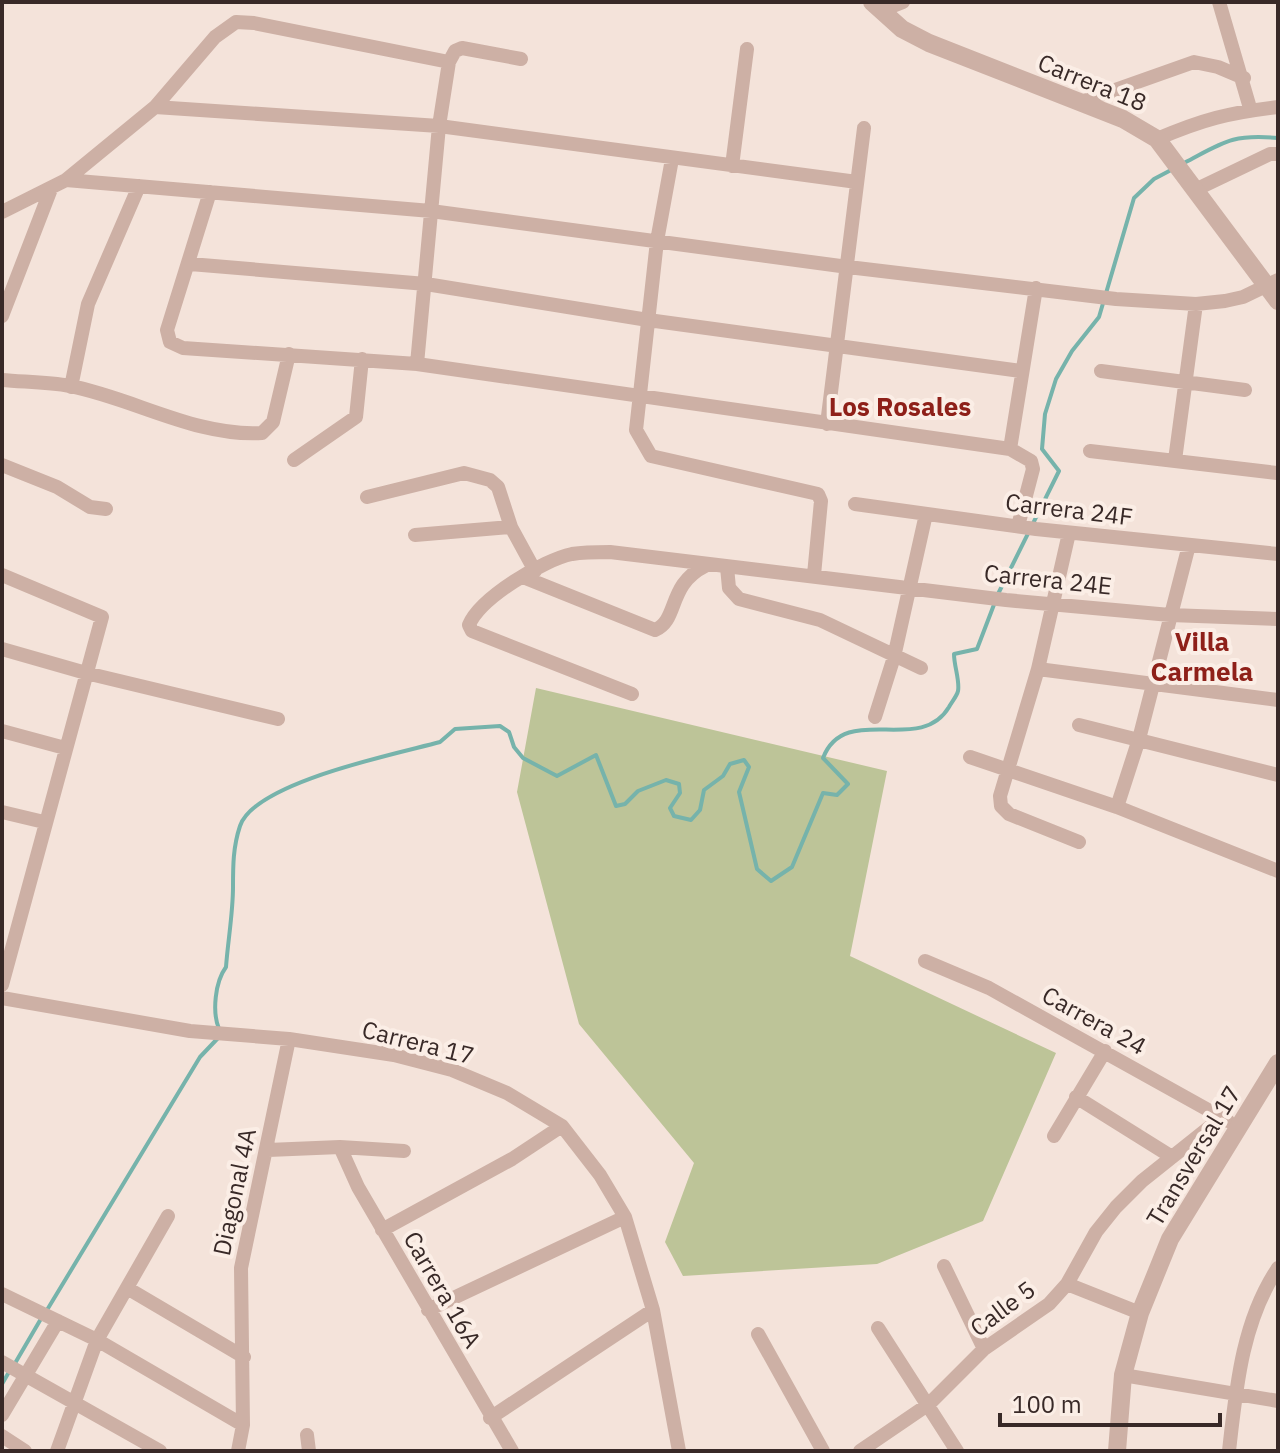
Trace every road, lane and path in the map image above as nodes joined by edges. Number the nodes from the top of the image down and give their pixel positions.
1 (903, 2) edge
2 (1219, 2) edge
3 (876, 6) edge
4 (747, 49) dead end
5 (521, 59) dead end
6 (449, 62) junction
7 (1244, 78) junction
8 (1081, 102) junction
9 (155, 107) junction
10 (1278, 107) edge
11 (1250, 108) junction
12 (439, 126) junction
13 (864, 128) dead end
14 (1157, 139) junction
15 (1278, 154) edge
16 (672, 159) junction
17 (732, 166) junction
18 (66, 180) junction
19 (857, 182) junction
20 (1193, 184) junction
21 (139, 186) junction
22 (51, 189) junction
23 (210, 192) junction
24 (431, 211) junction
25 (2, 212) edge
26 (657, 241) junction
27 (190, 264) junction
28 (848, 267) junction
29 (426, 284) junction
30 (1036, 288) junction
31 (1274, 289) edge
32 (1196, 304) junction
33 (2, 316) edge
34 (648, 320) junction
35 (835, 345) junction
36 (289, 354) junction
37 (362, 359) junction
38 (417, 364) junction
39 (1021, 371) junction
40 (1101, 371) dead end
41 (2, 380) edge
42 (1183, 382) junction
43 (71, 387) junction
44 (1245, 390) dead end
45 (638, 396) junction
46 (827, 424) junction
47 (1010, 449) junction
48 (1090, 451) dead end
49 (294, 460) dead end
50 (1175, 460) junction
51 (2, 465) edge
52 (1277, 473) edge
53 (367, 497) dead end
54 (855, 504) dead end
55 (106, 509) dead end
56 (926, 514) junction
57 (511, 527) junction
58 (1025, 527) junction
59 (1069, 533) junction
60 (415, 535) dead end
61 (1189, 545) junction
62 (1278, 554) edge
63 (706, 565) junction
64 (727, 567) junction
65 (529, 574) junction
66 (2, 575) edge
67 (814, 575) junction
68 (910, 587) junction
69 (1055, 603) junction
70 (1170, 615) junction
71 (1278, 619) edge
72 (2, 649) edge
73 (894, 657) junction
74 (921, 668) dead end
75 (1038, 669) junction
76 (86, 673) junction
77 (1153, 685) junction
78 (632, 694) dead end
79 (1278, 700) edge
80 (875, 717) dead end
81 (278, 719) dead end
82 (1079, 725) dead end
83 (2, 731) edge
84 (1139, 739) junction
85 (65, 748) junction
86 (970, 757) dead end
87 (1010, 771) junction
88 (1278, 775) edge
89 (1117, 807) junction
90 (2, 812) edge
91 (44, 822) junction
92 (1079, 842) dead end
93 (1278, 871) edge
94 (925, 961) dead end
95 (2, 985) edge
96 (2, 998) edge
97 (289, 1039) junction
98 (1105, 1051) junction
99 (1276, 1072) edge
100 (1076, 1097) junction
101 (1221, 1118) junction
102 (562, 1126) junction
103 (1240, 1127) junction
104 (1054, 1136) dead end
105 (340, 1147) junction
106 (268, 1150) junction
107 (404, 1151) dead end
108 (1172, 1157) junction
109 (168, 1216) dead end
110 (625, 1217) junction
111 (382, 1230) junction
112 (944, 1266) dead end
113 (1278, 1268) edge
114 (1067, 1284) junction
115 (127, 1288) junction
116 (2, 1294) edge
117 (428, 1310) junction
118 (653, 1310) junction
119 (1140, 1313) junction
120 (48, 1316) junction
121 (878, 1328) dead end
122 (758, 1334) dead end
123 (97, 1340) junction
124 (984, 1349) junction
125 (244, 1357) junction
126 (2, 1362) edge
127 (24, 1375) junction
128 (1123, 1375) junction
129 (1235, 1393) junction
130 (1278, 1401) edge
131 (75, 1403) junction
132 (929, 1404) junction
133 (2, 1415) edge
134 (490, 1418) junction
135 (243, 1425) junction
136 (307, 1435) dead end
137 (2, 1436) edge
138 (25, 1451) edge
139 (57, 1451) edge
140 (160, 1451) edge
141 (238, 1451) edge
142 (309, 1451) edge
143 (512, 1451) edge
144 (679, 1451) edge
145 (823, 1451) edge
146 (860, 1451) edge
147 (957, 1451) edge
148 (1117, 1451) edge
149 (1229, 1451) edge

1 - 3 street
2 - 7 street
3 - 8 street, Carrera 18
4 - 17 street
5 - 6 street
6 - 9 street
6 - 12 street
7 - 8 street
7 - 11 street
8 - 14 street, Carrera 18
9 - 12 street
9 - 18 street
10 - 11 street
11 - 14 street
12 - 16 street
12 - 24 street
13 - 19 street
14 - 20 street, Carrera 18
15 - 20 street
16 - 17 street
16 - 26 street
17 - 19 street
18 - 21 street
18 - 22 street
19 - 28 street
20 - 31 street, Carrera 18
21 - 23 street
21 - 43 street
22 - 25 street
22 - 33 street
23 - 24 street
23 - 27 street
24 - 26 street
24 - 29 street
26 - 28 street
26 - 34 street
27 - 29 street
27 - 36 street
28 - 30 street
28 - 35 street
29 - 34 street
29 - 38 street
30 - 32 street
30 - 39 street
31 - 32 street
32 - 42 street
34 - 35 street
34 - 45 street
35 - 39 street
35 - 46 street
36 - 37 street
36 - 43 street
37 - 38 street
37 - 49 street
38 - 45 street
39 - 47 street
40 - 42 street
41 - 43 street
42 - 44 street
42 - 50 street
45 - 46 street
45 - 67 street
46 - 47 street
47 - 58 street
48 - 50 street
50 - 52 street
51 - 55 street
53 - 57 street
54 - 56 street, Carrera 24F
56 - 58 street, Carrera 24F
56 - 68 street
57 - 60 street
57 - 65 street
58 - 59 street, Carrera 24F
59 - 61 street, Carrera 24F
59 - 69 street
61 - 62 street, Carrera 24F
61 - 70 street
63 - 64 street, Carrera 24E
63 - 65 street, Carrera 24E
63 - 65 street
64 - 67 street, Carrera 24E
64 - 73 street
65 - 78 street
66 - 76 street
67 - 68 street, Carrera 24E
68 - 69 street, Carrera 24E
68 - 73 street
69 - 70 street, Carrera 24E
69 - 75 street
70 - 71 street, Carrera 24E
70 - 77 street
72 - 76 street
73 - 74 street
73 - 80 street
75 - 77 street
75 - 87 street
76 - 81 street
76 - 85 street
77 - 79 street
77 - 84 street
82 - 84 street
83 - 85 street
84 - 88 street
84 - 89 street
85 - 91 street
86 - 87 street
87 - 89 street
87 - 92 street
89 - 93 street
90 - 91 street
91 - 95 street
94 - 98 street, Carrera 24
96 - 97 street, Carrera 17
97 - 102 street, Carrera 17
97 - 106 street, Diagonal 4A
98 - 100 street
98 - 101 street, Carrera 24
99 - 103 street, Transversal 17
100 - 104 street
100 - 108 street
101 - 103 street, Carrera 24
101 - 108 street, Calle 5
102 - 110 street, Carrera 17
102 - 111 street
103 - 119 street, Transversal 17
105 - 106 street
105 - 107 street
105 - 111 street, Carrera 16A
106 - 125 street, Diagonal 4A
108 - 114 street, Calle 5
109 - 115 street
110 - 117 street
110 - 118 street, Carrera 17
111 - 117 street, Carrera 16A
112 - 124 street
113 - 129 street
114 - 119 street
114 - 124 street, Calle 5
115 - 123 street
115 - 125 street
116 - 120 street
117 - 134 street, Carrera 16A
118 - 134 street
118 - 144 street, Carrera 17
119 - 128 street, Transversal 17
120 - 123 street
120 - 127 street
121 - 132 street
122 - 145 street
123 - 131 street
123 - 135 street
124 - 132 street, Calle 5
125 - 135 street, Diagonal 4A
126 - 127 street
127 - 131 street
127 - 133 street
128 - 129 street
128 - 148 street, Transversal 17
129 - 130 street
129 - 149 street
131 - 139 street
131 - 140 street
132 - 146 street, Calle 5
132 - 147 street
134 - 143 street, Carrera 16A
135 - 141 street, Diagonal 4A
136 - 142 street
137 - 138 street

